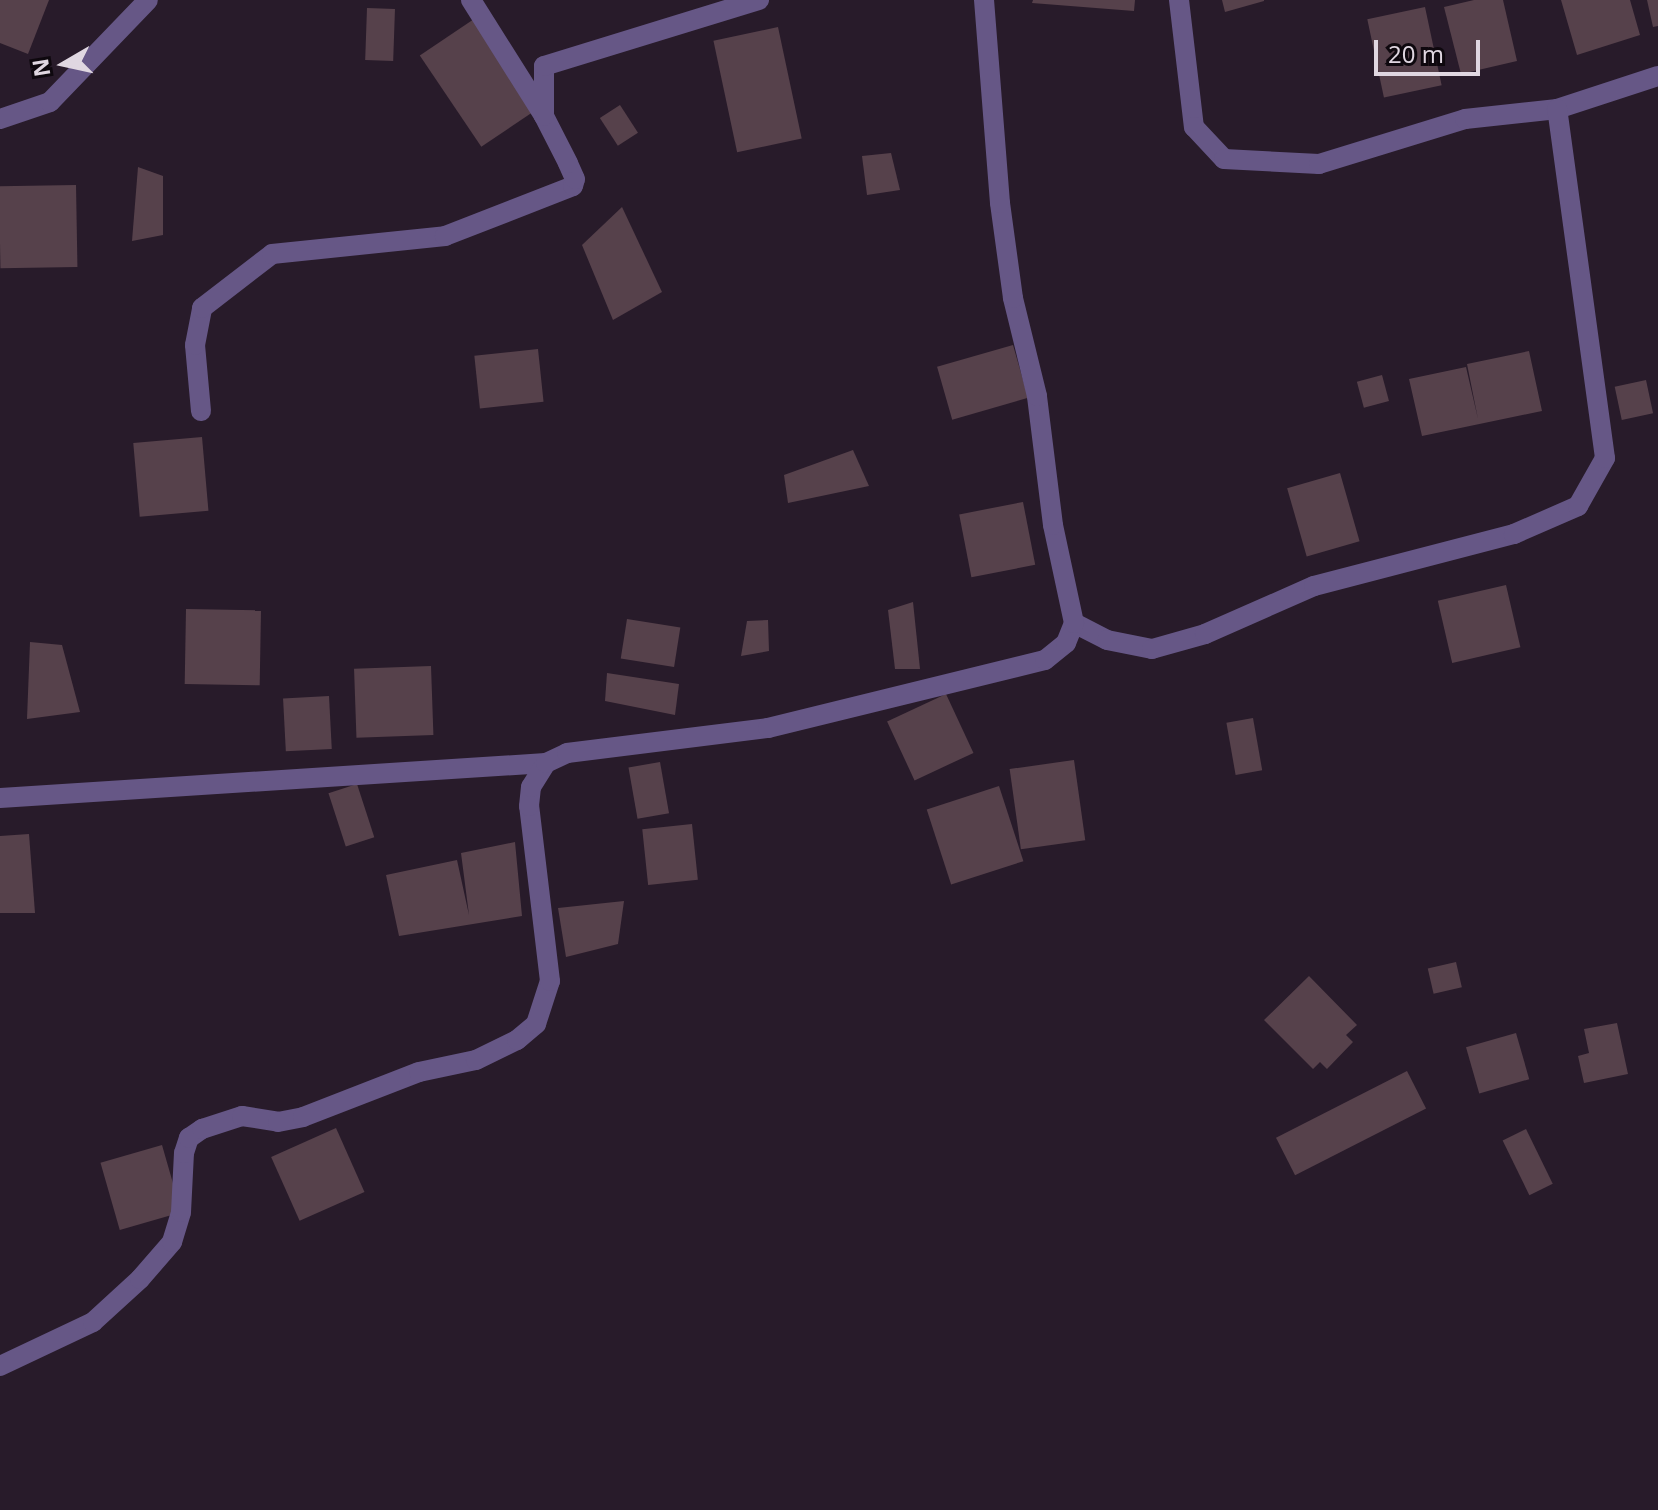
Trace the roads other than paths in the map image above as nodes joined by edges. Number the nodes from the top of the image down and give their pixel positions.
1 (148, 0) edge
2 (471, 0) edge
3 (759, 0) edge
4 (984, 0) edge
5 (1179, 0) edge
6 (1658, 76) edge
7 (1557, 109) junction
8 (544, 116) junction
9 (0, 119) edge
10 (201, 411) dead end
11 (1074, 623) junction
12 (546, 763) junction
13 (0, 798) edge
14 (0, 1366) edge

1 - 9 street
2 - 8 street
3 - 8 street
4 - 11 street
5 - 7 street
6 - 7 street
7 - 11 street
8 - 10 street
11 - 12 street
12 - 13 street
12 - 14 street

